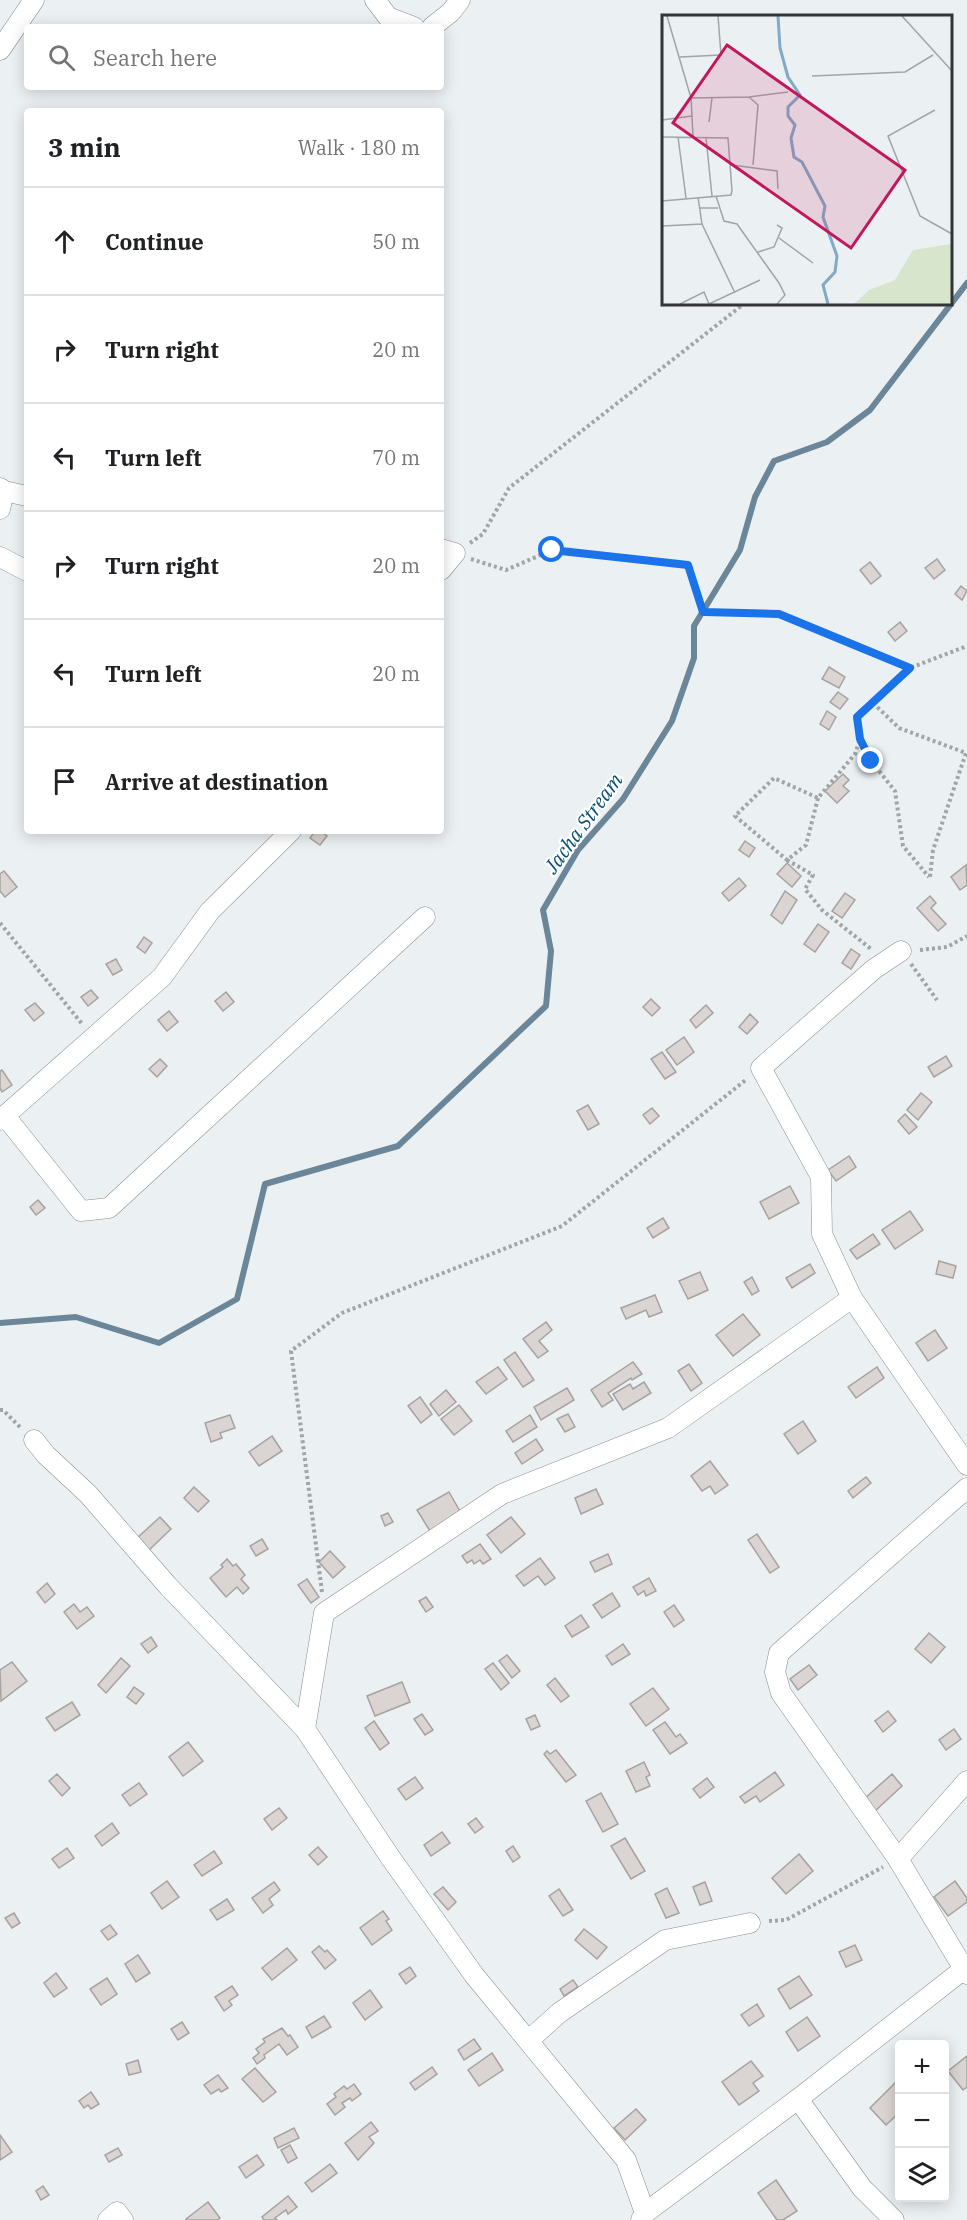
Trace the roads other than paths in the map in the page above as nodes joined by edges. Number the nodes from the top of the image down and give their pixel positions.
1 (34, 0) edge
2 (375, 0) edge
3 (460, 0) edge
4 (406, 24) edge
5 (436, 24) edge
6 (0, 50) edge
7 (1, 496) edge
8 (24, 496) edge
9 (0, 557) edge
10 (24, 569) edge
11 (288, 834) edge
12 (425, 917) dead end
13 (901, 951) road end
14 (2, 1118) edge
15 (852, 1298) junction
16 (34, 1440) road end
17 (967, 1465) edge
18 (967, 1488) edge
19 (305, 1729) junction
20 (967, 1781) edge
21 (898, 1859) junction
22 (750, 1923) road end
23 (965, 1971) edge
24 (529, 2040) junction
25 (798, 2099) junction
26 (643, 2216) edge
27 (108, 2220) edge
28 (123, 2220) edge
29 (894, 2220) edge

1 - 6 street
2 - 4 street
3 - 5 street
7 - 8 street
9 - 10 street
11 - 14 street
12 - 14 street
13 - 15 street
15 - 17 street
15 - 19 street
16 - 19 street
18 - 21 street
19 - 24 street
20 - 21 street
21 - 23 street
22 - 24 street
23 - 25 street
24 - 26 street
25 - 26 street
25 - 29 street
27 - 28 street

